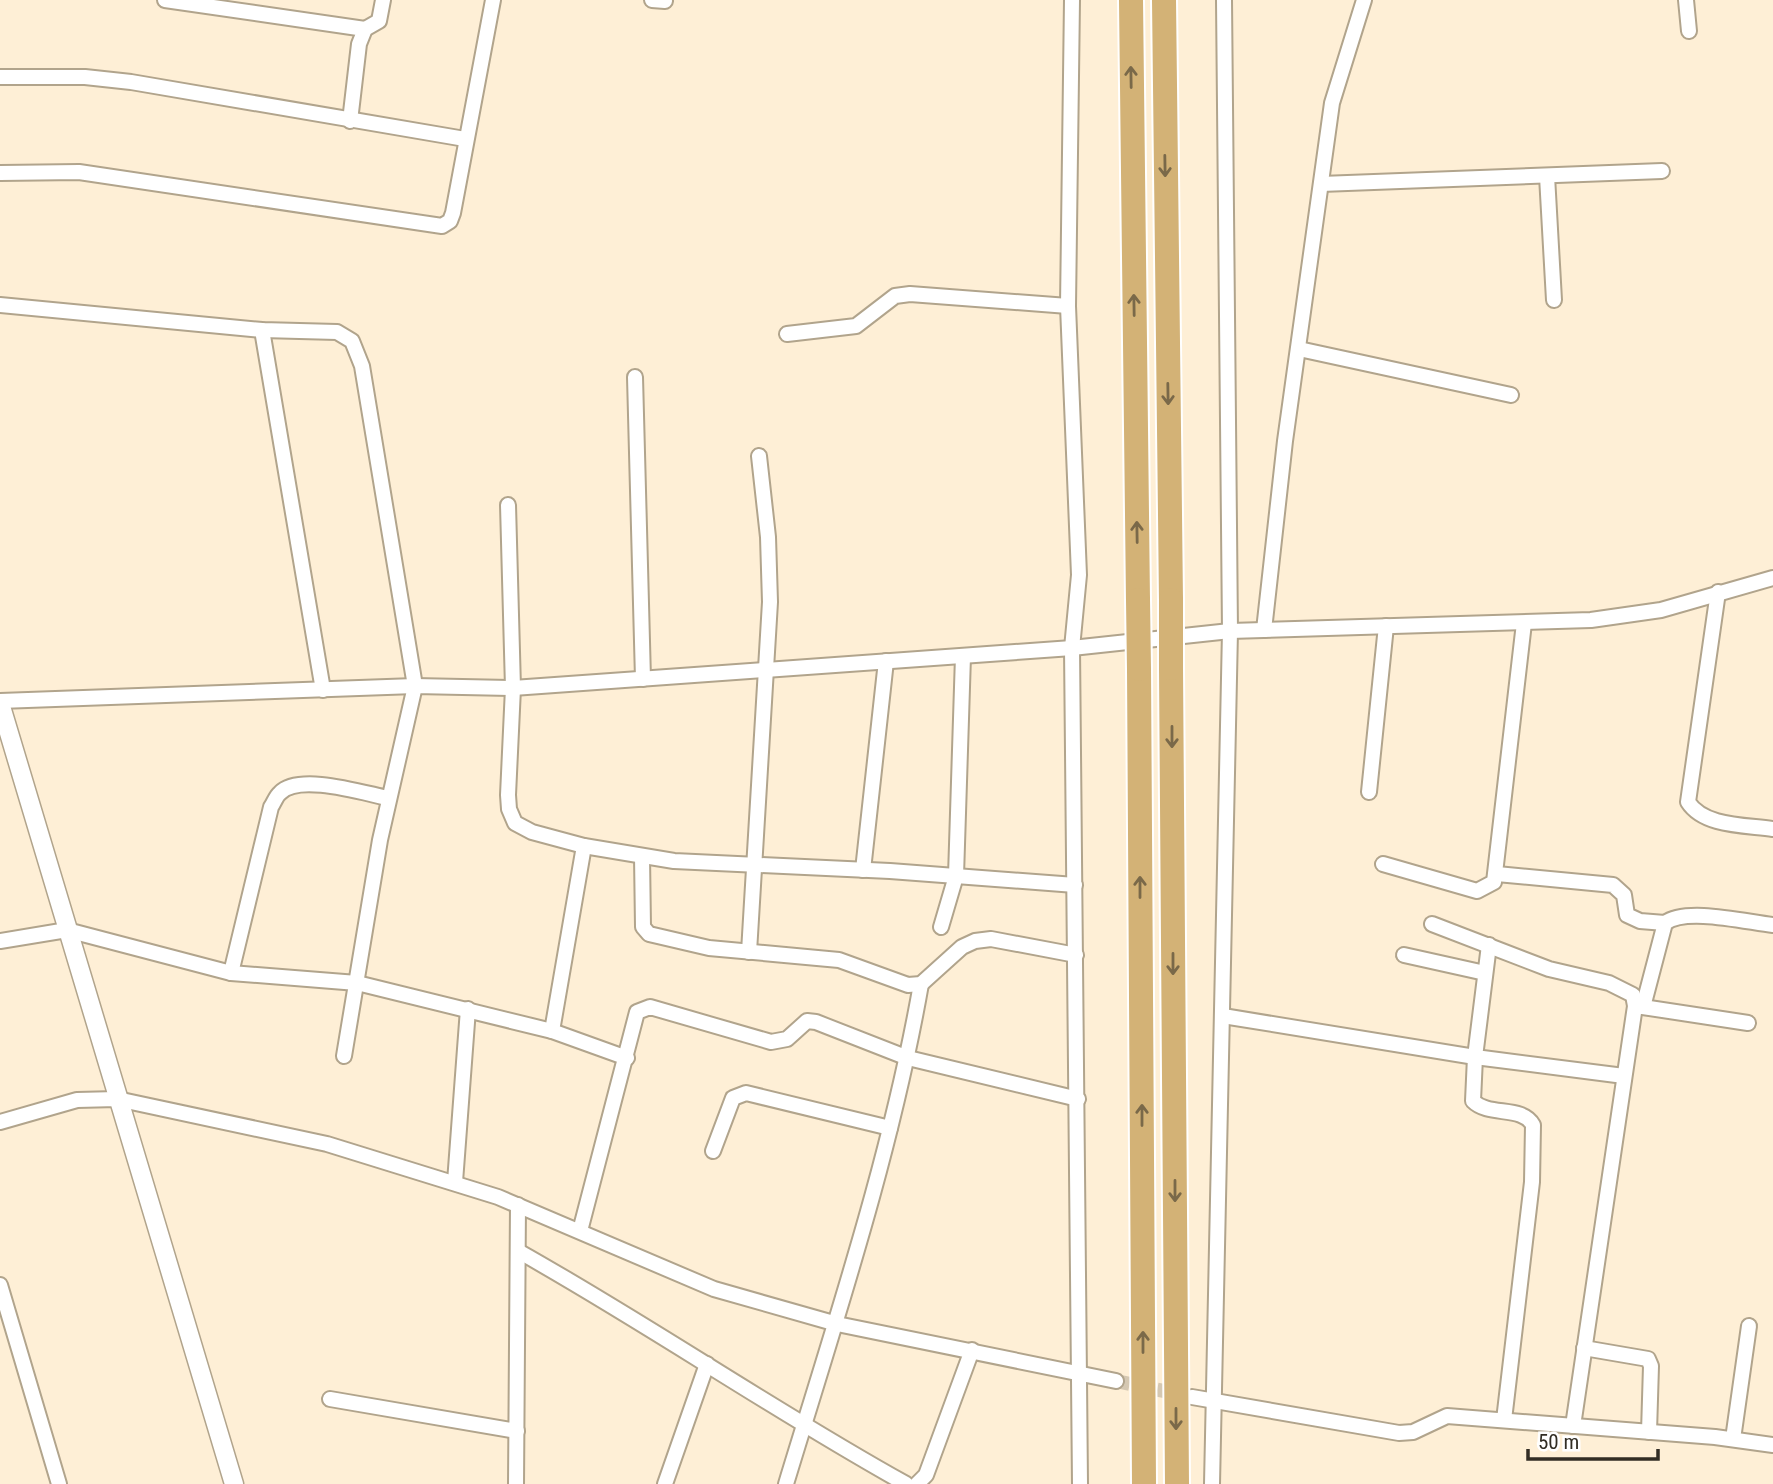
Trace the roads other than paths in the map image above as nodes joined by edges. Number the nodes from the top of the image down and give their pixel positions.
1 (165, 0) edge
2 (383, 0) edge
3 (493, 0) edge
4 (652, 0) edge
5 (1072, 0) edge
6 (1130, 0) edge
7 (1164, 0) edge
8 (1224, 0) edge
9 (1364, 0) edge
10 (1686, 0) edge
11 (665, 1) edge
12 (365, 29) junction
13 (1689, 31) dead end
14 (0, 77) edge
15 (350, 121) junction
16 (465, 139) junction
17 (1662, 171) dead end
18 (0, 173) edge
19 (1546, 176) junction
20 (1321, 184) junction
21 (1554, 300) dead end
22 (0, 304) edge
23 (1068, 306) junction
24 (262, 330) junction
25 (787, 334) dead end
26 (1299, 349) junction
27 (635, 377) dead end
28 (1511, 395) dead end
29 (760, 456) dead end
30 (509, 505) dead end
31 (1773, 578) edge
32 (1718, 592) junction
33 (1524, 622) junction
34 (1386, 626) junction
35 (1264, 630) junction
36 (1230, 631) junction
37 (1072, 648) junction
38 (963, 656) junction
39 (886, 661) junction
40 (767, 670) junction
41 (643, 679) junction
42 (415, 686) junction
43 (513, 688) junction
44 (323, 690) junction
45 (0, 702) edge
46 (1369, 792) dead end
47 (388, 799) junction
48 (1773, 829) edge
49 (584, 846) junction
50 (642, 856) junction
51 (1383, 864) dead end
52 (753, 866) junction
53 (863, 870) junction
54 (1496, 874) junction
55 (956, 876) junction
56 (1075, 885) junction
57 (1665, 923) junction
58 (1432, 924) dead end
59 (1773, 925) edge
60 (941, 927) dead end
61 (67, 930) junction
62 (0, 941) edge
63 (1489, 945) junction
64 (749, 952) junction
65 (1076, 955) junction
66 (1405, 955) dead end
67 (232, 973) junction
68 (1485, 973) junction
69 (356, 983) junction
70 (921, 984) junction
71 (1639, 1006) junction
72 (468, 1009) junction
73 (1223, 1016) junction
74 (1748, 1023) dead end
75 (552, 1031) junction
76 (344, 1056) dead end
77 (1475, 1057) junction
78 (627, 1058) junction
79 (908, 1058) junction
80 (1624, 1076) junction
81 (117, 1099) junction
82 (1078, 1099) junction
83 (0, 1122) edge
84 (890, 1128) junction
85 (713, 1152) dead end
86 (455, 1182) junction
87 (518, 1205) junction
88 (580, 1231) junction
89 (518, 1251) junction
90 (0, 1285) edge
91 (837, 1324) junction
92 (1749, 1326) dead end
93 (1584, 1349) junction
94 (972, 1350) junction
95 (707, 1364) junction
96 (1080, 1374) junction
97 (1116, 1381) tunnel mouth
98 (1192, 1397) tunnel mouth
99 (330, 1399) dead end
100 (1217, 1402) junction
101 (1504, 1420) junction
102 (804, 1424) junction
103 (1573, 1426) junction
104 (517, 1431) junction
105 (1649, 1432) junction
106 (1733, 1439) junction
107 (1773, 1446) edge
108 (59, 1484) edge
109 (234, 1484) edge
110 (516, 1484) edge
111 (666, 1484) edge
112 (786, 1484) edge
113 (906, 1484) edge
114 (917, 1484) edge
115 (1080, 1484) edge
116 (1144, 1484) edge
117 (1177, 1484) edge
118 (1213, 1484) edge

1 - 12 street
2 - 12 street
3 - 16 street
4 - 11 street
5 - 23 street
116 -> 6 highway, bridge
7 -> 117 highway, bridge
8 - 36 street
9 - 20 street
10 - 13 street
12 - 15 street
14 - 15 street
15 - 16 street
16 - 18 street
17 - 19 street
19 - 20 street
19 - 21 street
20 - 26 street
22 - 24 street
23 - 25 street
23 - 37 street
24 - 42 street
24 - 44 street
26 - 28 street
26 - 35 street
27 - 41 street
29 - 40 street
30 - 43 street
31 - 32 street
32 - 33 street
32 - 48 street
33 - 34 street
33 - 54 street
34 - 35 street
34 - 46 street
35 - 36 street
36 - 37 street
36 - 73 street
37 - 38 street
37 - 56 street
38 - 39 street
38 - 55 street
39 - 40 street
39 - 53 street
40 - 41 street
40 - 52 street
41 - 43 street
42 - 43 street
42 - 44 street
42 - 47 street
43 - 49 street
44 - 45 street
45 - 61 street
47 - 67 street
47 - 69 street
49 - 50 street
49 - 75 street
50 - 52 street
50 - 64 street
51 - 54 street
52 - 53 street
52 - 64 street
53 - 55 street
54 - 57 street
55 - 56 street
55 - 60 street
56 - 65 street
57 - 59 street
57 - 71 street
58 - 63 street
61 - 62 street
61 - 67 street
61 - 81 street
63 - 68 street
63 - 71 street
64 - 70 street
65 - 70 street
65 - 82 street
66 - 68 street
67 - 69 street
68 - 77 street
69 - 72 street
69 - 76 street
70 - 79 street
71 - 74 street
71 - 80 street
72 - 75 street
72 - 86 street
73 - 77 street
73 - 100 street
75 - 78 street
77 - 80 street
77 - 101 street
78 - 79 street
78 - 88 street
79 - 82 street
79 - 84 street
80 - 93 street
81 - 83 street
81 - 86 street
81 - 109 street
82 - 96 street
84 - 85 street
84 - 91 street
86 - 87 street
87 - 88 street
87 - 89 street
88 - 91 street
89 - 95 street
89 - 104 street
90 - 108 street
91 - 94 street
91 - 102 street
92 - 106 street
93 - 103 street
93 - 105 street
94 - 96 street
94 - 114 street
95 - 102 street
95 - 111 street
96 - 97 street
96 - 115 street
98 - 100 street
99 - 104 street
100 - 101 street
100 - 118 street
101 - 103 street
102 - 112 street
102 - 113 street
103 - 105 street
104 - 110 street
105 - 106 street
106 - 107 street

